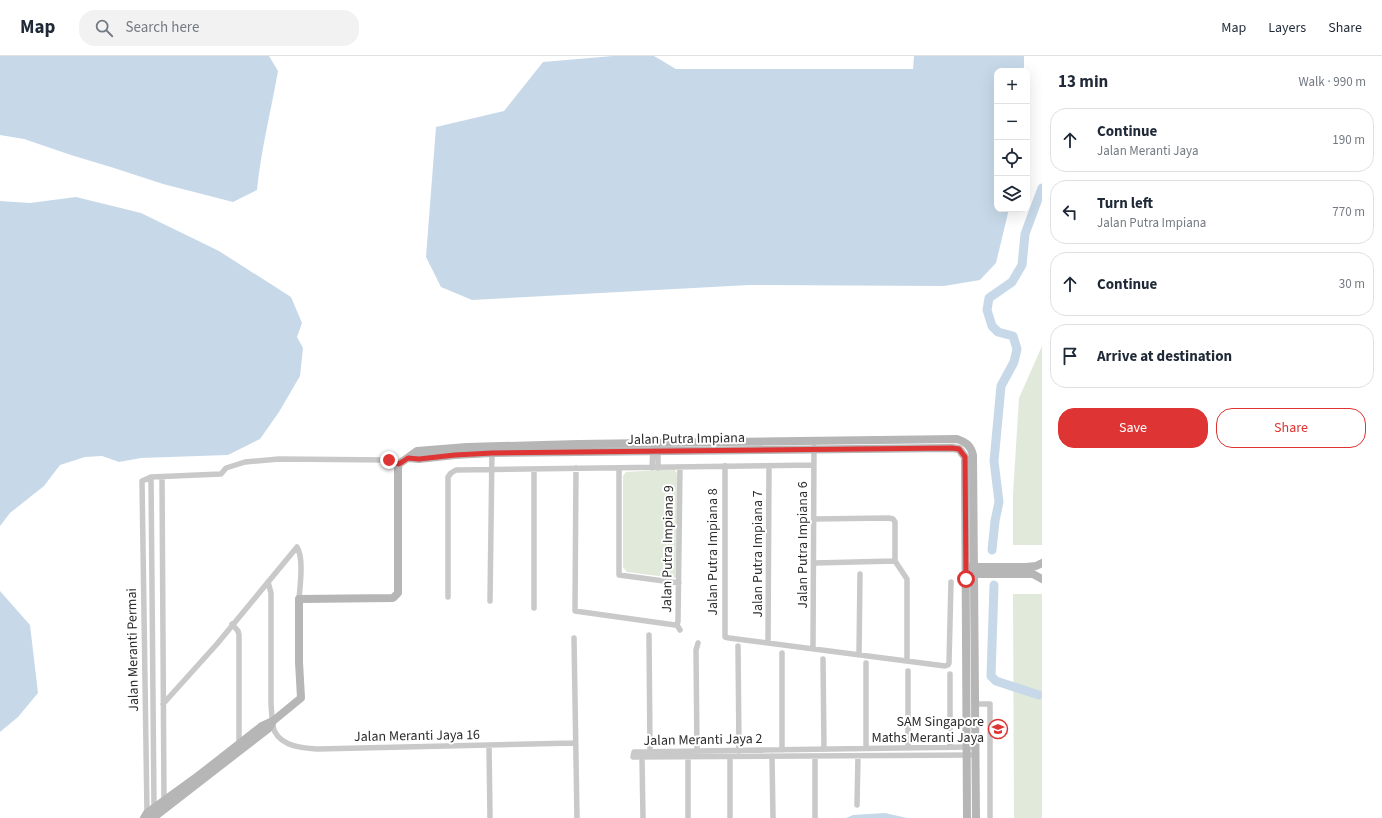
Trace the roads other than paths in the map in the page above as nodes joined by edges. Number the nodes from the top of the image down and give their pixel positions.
1 (814, 446) junction
2 (655, 448) junction
3 (492, 450) junction
4 (408, 458) junction
5 (399, 464) junction
6 (814, 465) junction
7 (725, 466) junction
8 (769, 466) junction
9 (680, 467) junction
10 (534, 468) junction
11 (576, 468) junction
12 (619, 468) junction
13 (655, 468) junction
14 (491, 470) junction
15 (162, 477) junction
16 (151, 478) junction
17 (814, 519) junction
18 (894, 562) junction
19 (814, 563) junction
20 (1042, 563) edge
21 (970, 570) junction
22 (860, 574) dead end
23 (1042, 579) edge
24 (268, 582) junction
25 (951, 582) dead end
26 (680, 583) junction
27 (448, 597) dead end
28 (300, 599) junction
29 (490, 602) dead end
30 (534, 608) dead end
31 (232, 624) junction
32 (649, 635) dead end
33 (574, 638) dead end
34 (698, 643) dead end
35 (768, 643) junction
36 (738, 646) dead end
37 (813, 648) junction
38 (782, 653) dead end
39 (859, 654) junction
40 (823, 659) dead end
41 (907, 660) junction
42 (866, 663) dead end
43 (908, 671) dead end
44 (950, 674) dead end
45 (163, 704) junction
46 (975, 704) junction
47 (273, 721) junction
48 (239, 743) junction
49 (575, 743) junction
50 (489, 746) junction
51 (975, 746) junction
52 (926, 747) junction
53 (950, 747) junction
54 (866, 748) junction
55 (908, 748) junction
56 (824, 749) junction
57 (844, 749) junction
58 (782, 750) junction
59 (698, 751) junction
60 (740, 751) junction
61 (966, 751) junction
62 (650, 752) junction
63 (761, 753) junction
64 (925, 755) junction
65 (975, 755) junction
66 (772, 756) junction
67 (815, 756) junction
68 (844, 756) junction
69 (858, 756) junction
70 (688, 757) junction
71 (730, 757) junction
72 (642, 758) junction
73 (164, 801) junction
74 (857, 805) dead end
75 (154, 807) junction
76 (148, 817) edge
77 (490, 818) edge
78 (577, 818) edge
79 (643, 818) edge
80 (688, 818) edge
81 (730, 818) edge
82 (773, 818) edge
83 (815, 818) edge
84 (967, 818) edge
85 (976, 818) edge
86 (990, 818) edge

1 - 2 street, Jalan Putra Impiana
1 - 6 street, Jalan Putra Impiana 6
1 - 21 street, Jalan Putra Impiana
1 - 21 street, Jalan Putra Impiana
2 - 3 street, Jalan Putra Impiana
2 - 13 street
3 - 4 street, Jalan Putra Impiana
3 - 4 street, Jalan Putra Impiana
3 - 14 street
4 - 5 street
5 - 15 street
5 - 28 street
6 - 8 street
6 - 17 street, Jalan Putra Impiana 6
7 - 8 street
7 - 9 street
7 - 35 street, Jalan Putra Impiana 8
8 - 35 street, Jalan Putra Impiana 7
9 - 13 street
9 - 26 street, Jalan Putra Impiana 9
10 - 11 street
10 - 14 street
10 - 30 street
11 - 12 street
11 - 26 street, Jalan Putra Impiana 9
12 - 13 street
12 - 26 street
14 - 27 street
14 - 29 street
15 - 16 street
15 - 45 street
16 - 75 street, Jalan Meranti Permai
16 - 76 street, Jalan Meranti Permai
17 - 18 street
17 - 19 street, Jalan Putra Impiana 6
18 - 19 street
18 - 41 street
19 - 37 street, Jalan Putra Impiana 6
20 - 21 street
21 - 23 street
21 - 46 street
21 - 61 street
22 - 39 street
24 - 28 street
24 - 31 street
24 - 47 street, Jalan Meranti Jaya 16
25 - 41 street
28 - 47 street
31 - 45 street
31 - 48 street
32 - 62 street
33 - 49 street
34 - 59 street
35 - 37 street
36 - 60 street
37 - 39 street
38 - 58 street
39 - 41 street
40 - 56 street
42 - 54 street
43 - 55 street
44 - 53 street
45 - 73 street
46 - 51 street
46 - 86 street
47 - 48 street
47 - 50 street, Jalan Meranti Jaya 16
47 - 76 street
48 - 73 street
49 - 50 street, Jalan Meranti Jaya 16
49 - 78 street
50 - 77 street
51 - 61 street, Jalan Meranti Jaya 2
51 - 65 street
52 - 53 street, Jalan Meranti Jaya 2
52 - 55 street, Jalan Meranti Jaya 2
52 - 64 street
53 - 61 street, Jalan Meranti Jaya 2
54 - 55 street, Jalan Meranti Jaya 2
54 - 57 street, Jalan Meranti Jaya 2
56 - 57 street, Jalan Meranti Jaya 2
56 - 58 street, Jalan Meranti Jaya 2
57 - 68 street
58 - 63 street, Jalan Meranti Jaya 2
59 - 60 street, Jalan Meranti Jaya 2
59 - 62 street, Jalan Meranti Jaya 2
60 - 63 street, Jalan Meranti Jaya 2
61 - 64 street, Jalan Meranti Jaya 2
61 - 65 street, Jalan Meranti Jaya 2
61 - 84 street
62 - 72 street, Jalan Meranti Jaya 2
63 - 66 street, Jalan Meranti Jaya 2
63 - 71 street, Jalan Meranti Jaya 2
64 - 69 street, Jalan Meranti Jaya 2
65 - 85 street
66 - 67 street, Jalan Meranti Jaya 2
66 - 82 street
67 - 68 street, Jalan Meranti Jaya 2
67 - 83 street
68 - 69 street, Jalan Meranti Jaya 2
69 - 74 street
70 - 71 street, Jalan Meranti Jaya 2
70 - 72 street, Jalan Meranti Jaya 2
70 - 80 street
71 - 81 street
72 - 79 street
73 - 75 street
75 - 76 street

